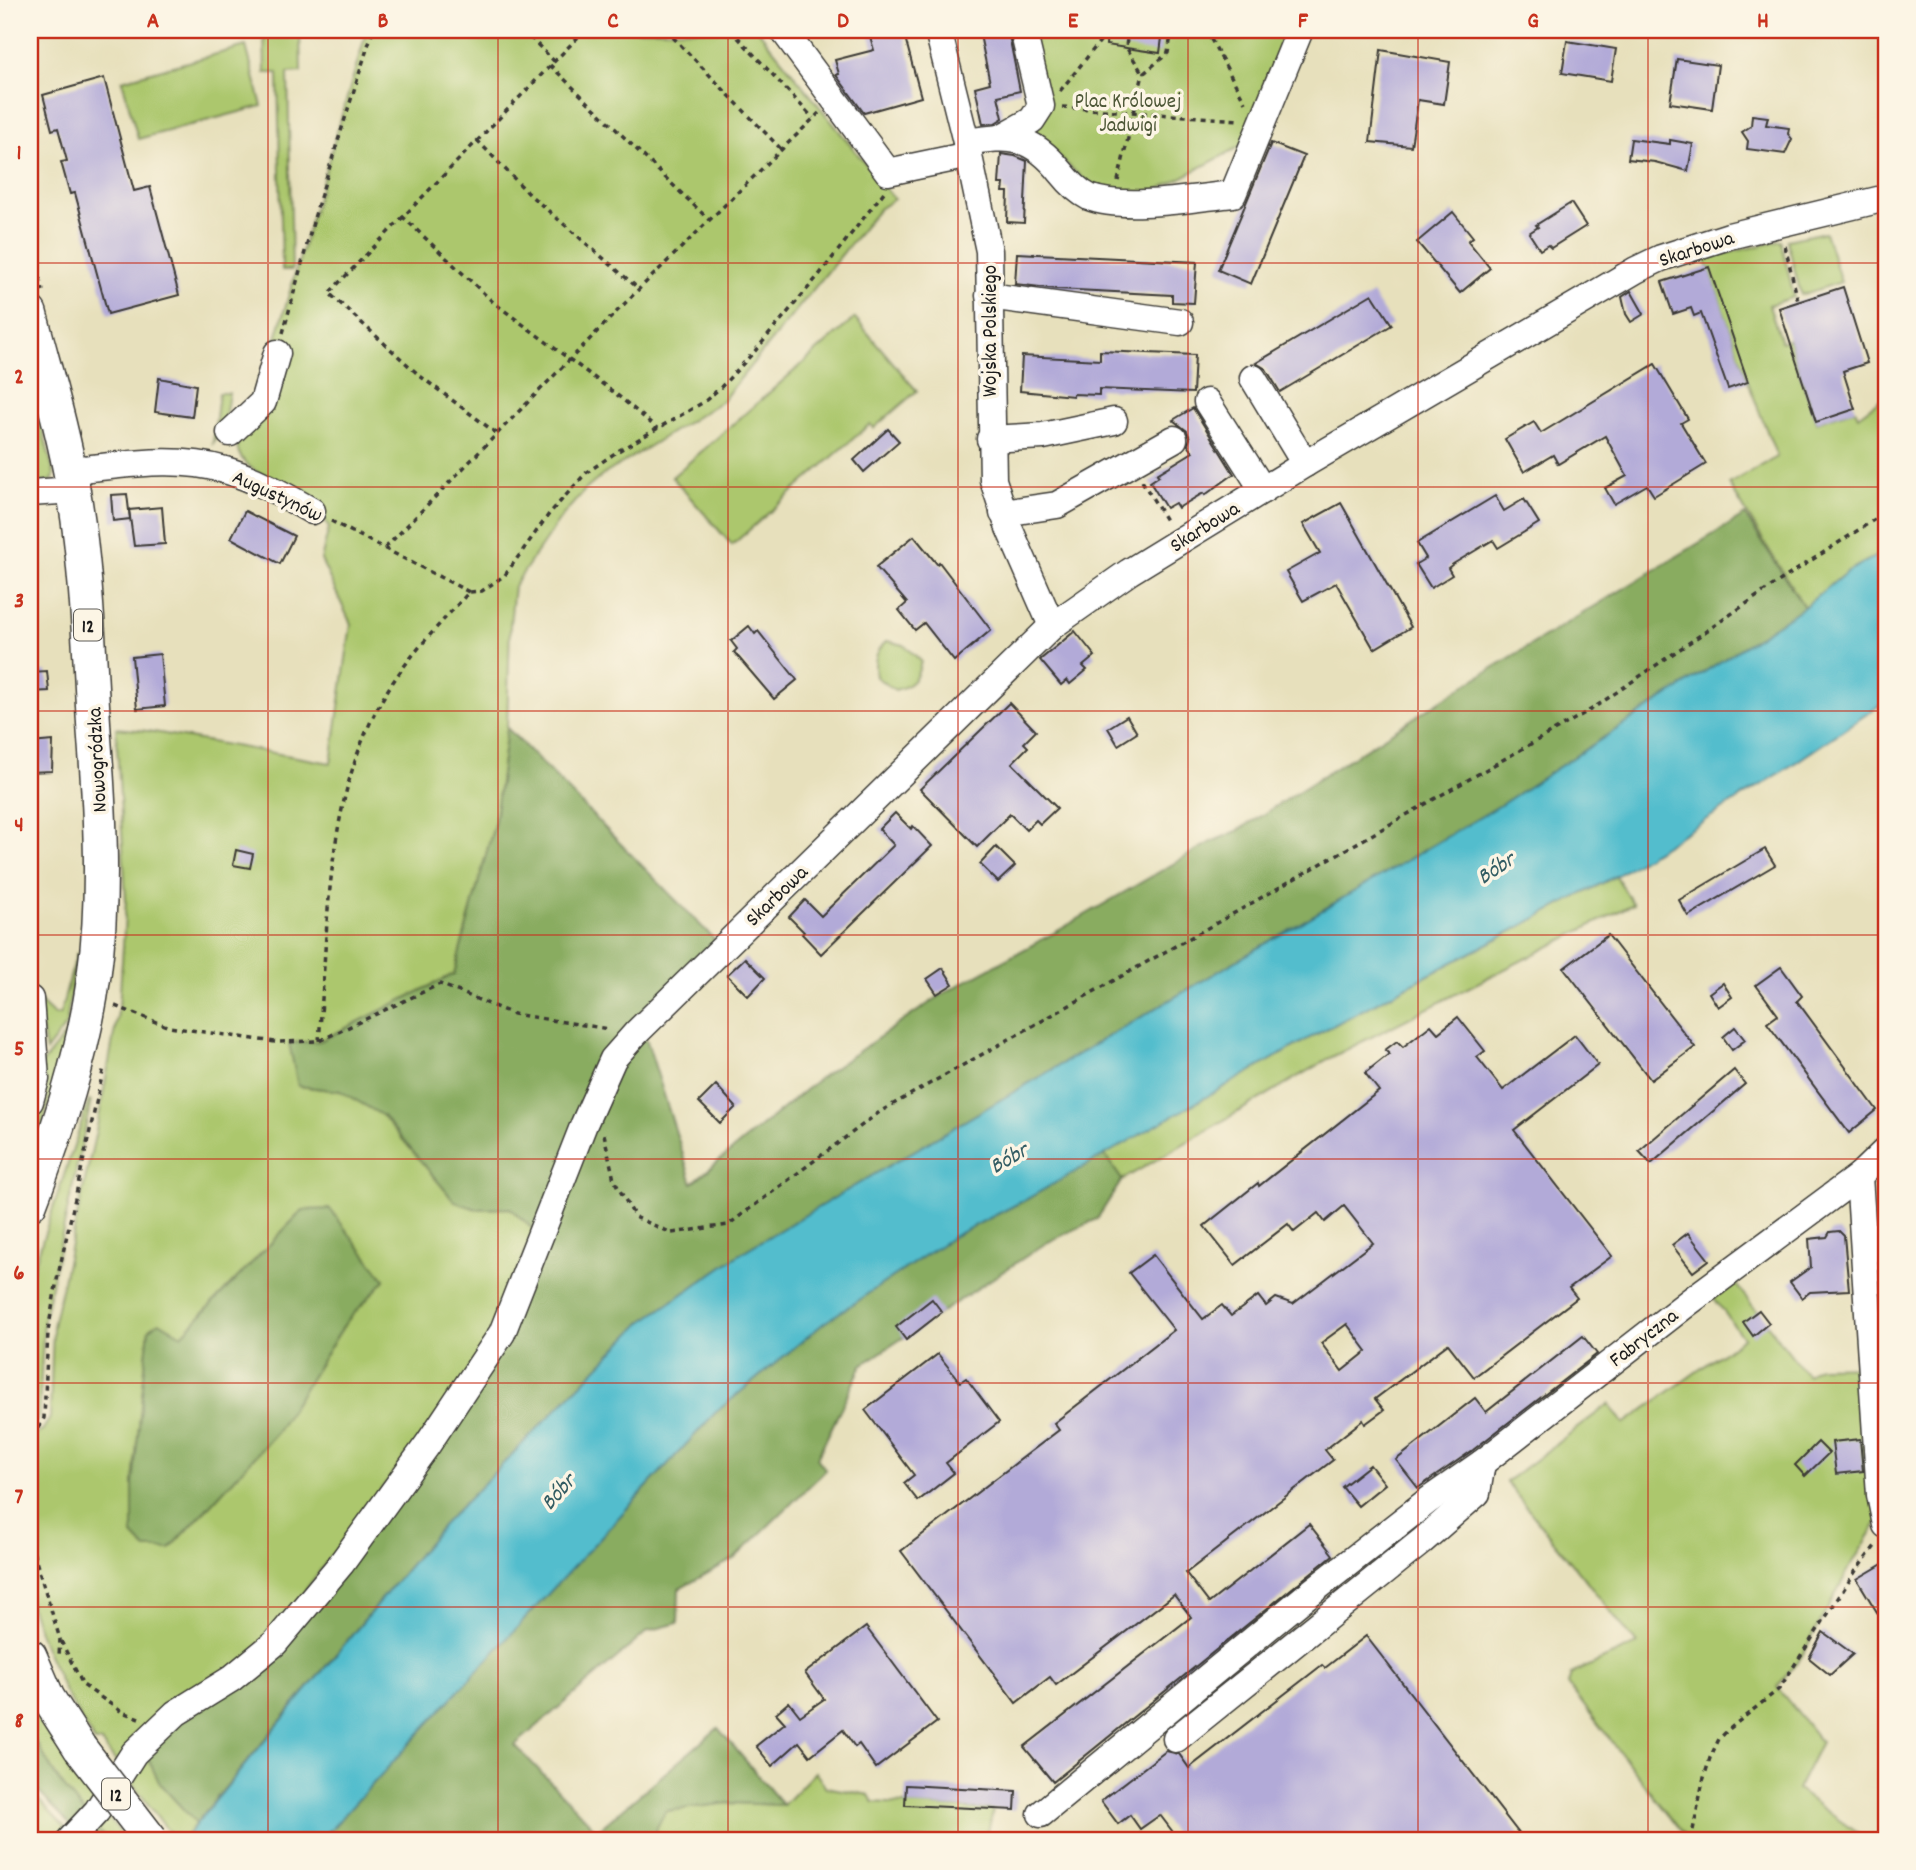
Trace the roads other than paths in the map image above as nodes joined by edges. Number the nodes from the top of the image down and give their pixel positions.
1 (783, 30) edge
2 (938, 30) edge
3 (1023, 30) edge
4 (1300, 30) edge
5 (1002, 137) junction
6 (968, 149) junction
7 (1886, 198) edge
8 (989, 296) junction
9 (30, 313) edge
10 (1180, 322) dead end
11 (277, 353) road end
12 (1253, 378) dead end
13 (1207, 402) dead end
14 (1114, 421) dead end
15 (230, 433) dead end
16 (990, 439) junction
17 (1174, 439) dead end
18 (1305, 464) junction
19 (72, 480) junction
20 (1263, 490) junction
21 (30, 493) edge
22 (312, 511) road end
23 (1003, 513) junction
24 (1052, 626) junction
25 (30, 999) edge
26 (30, 1101) edge
27 (1886, 1150) edge
28 (1858, 1176) junction
29 (30, 1204) edge
30 (1482, 1463) junction
31 (1883, 1533) edge
32 (44, 1661) edge
33 (1176, 1739) dead end
34 (1041, 1814) dead end
35 (70, 1840) edge
36 (151, 1840) edge

1 - 6 street
2 - 6 street, Wojska Polskiego
3 - 5 street
4 - 5 street
5 - 6 street
6 - 8 street, Wojska Polskiego
7 - 18 street, Skarbowa
8 - 10 street
8 - 16 street, Wojska Polskiego
9 - 19 main road, Nowogródzka / 12
11 - 15 street
12 - 18 street
13 - 20 street
14 - 16 street
16 - 23 street, Wojska Polskiego
17 - 23 street
18 - 20 street, Skarbowa
19 - 21 street, Augustynów
19 - 22 street, Augustynów
19 - 29 main road, Nowogródzka / 12
20 - 24 street, Skarbowa
23 - 24 street, Wojska Polskiego
24 - 35 street, Skarbowa
25 - 26 street
27 - 28 street, Fabryczna
28 - 30 street, Fabryczna
28 - 31 street
30 - 33 street
30 - 34 street, Fabryczna
32 - 36 main road, 12, bridge

